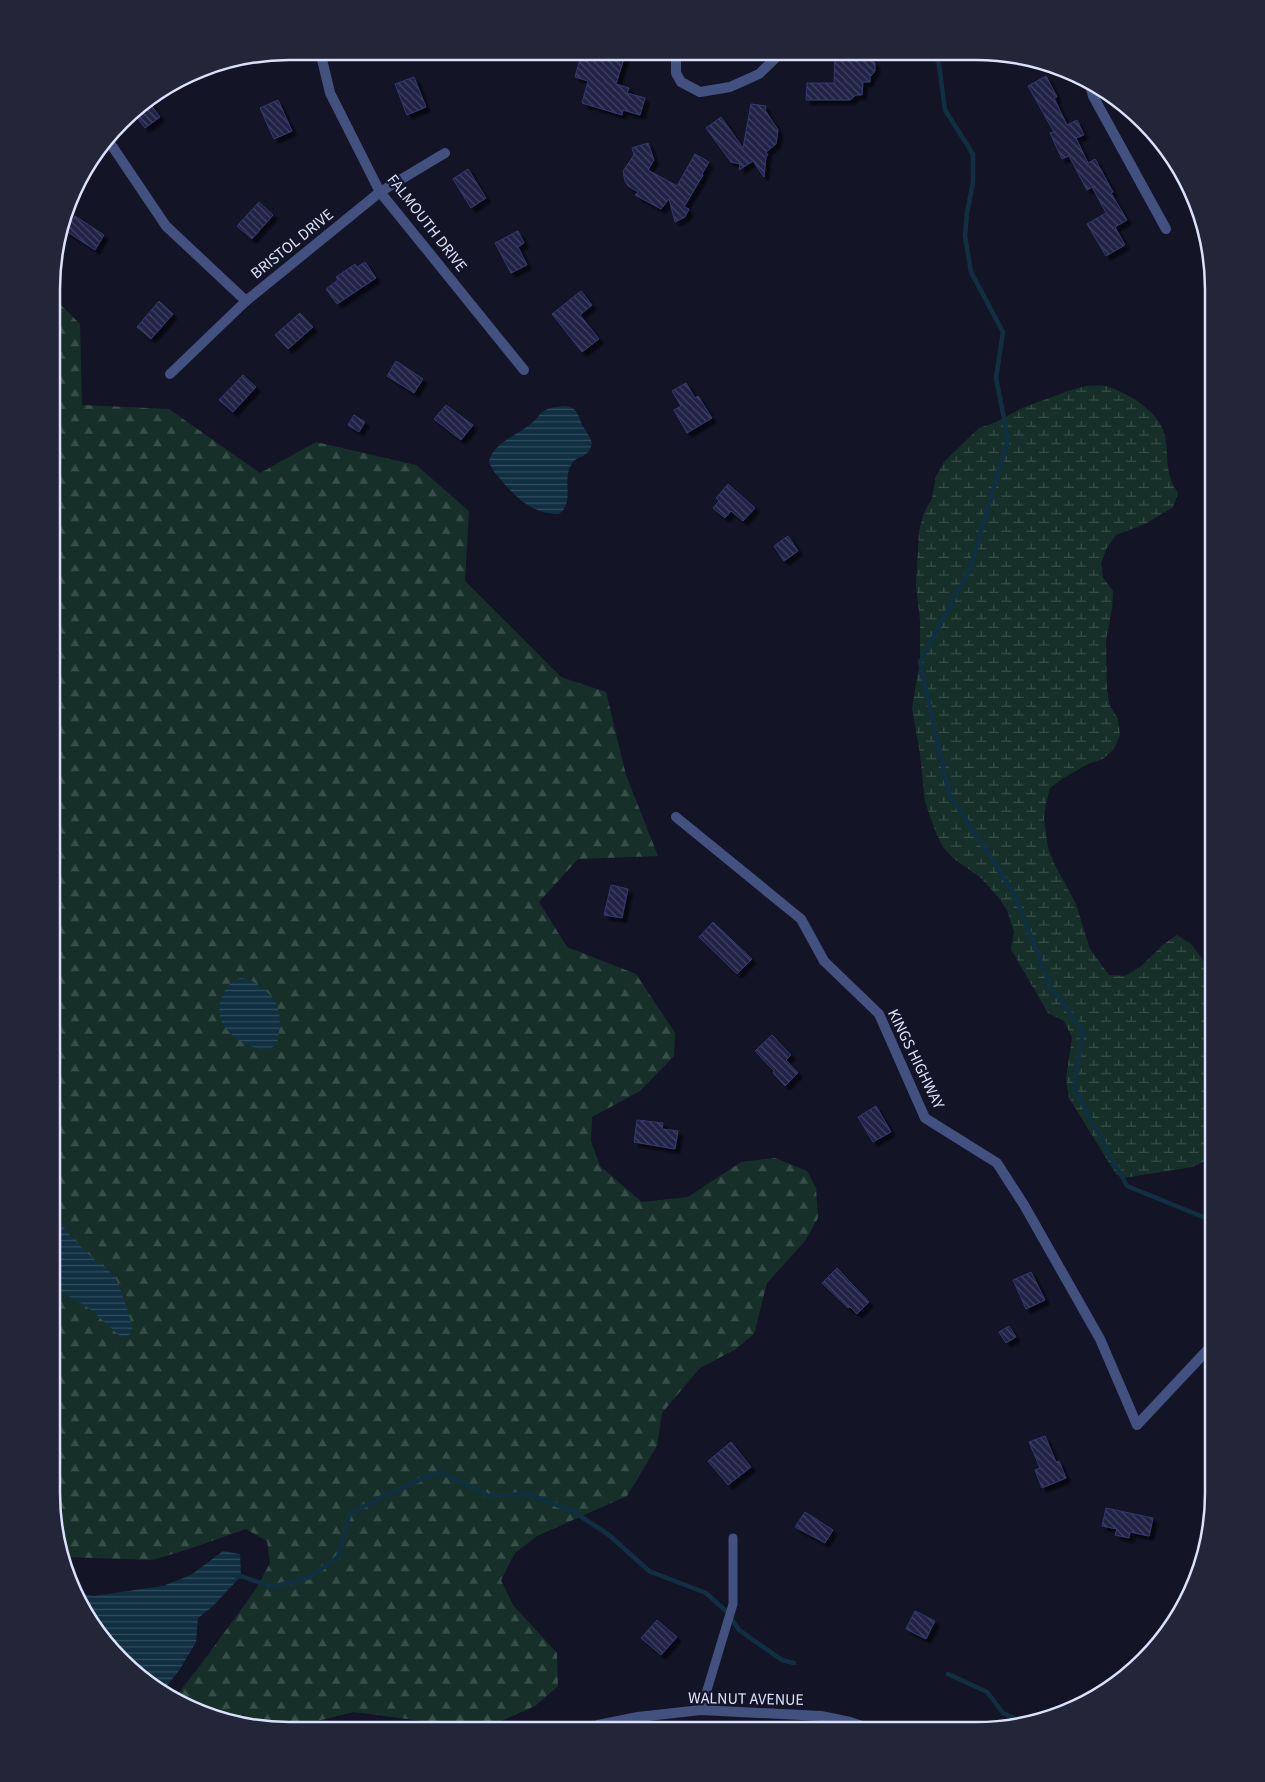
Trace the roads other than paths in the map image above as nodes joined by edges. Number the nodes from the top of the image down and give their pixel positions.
1 (322, 60) edge
2 (676, 60) edge
3 (774, 60) edge
4 (1093, 93) edge
5 (111, 145) edge
6 (445, 153) dead end
7 (380, 192) junction
8 (1166, 229) dead end
9 (246, 301) junction
10 (524, 370) dead end
11 (170, 374) dead end
12 (676, 817) dead end
13 (1205, 1353) edge
14 (733, 1538) dead end
15 (701, 1710) junction
16 (613, 1722) edge
17 (850, 1722) edge

1 - 7 street, FALMOUTH DRIVE
2 - 3 street
4 - 8 street
5 - 9 street
6 - 7 street, BRISTOL DRIVE
7 - 9 street, BRISTOL DRIVE
7 - 10 street, FALMOUTH DRIVE
9 - 11 street, BRISTOL DRIVE
12 - 13 street, KINGS HIGHWAY
14 - 15 lane
15 - 16 street, WALNUT AVENUE
15 - 17 street, WALNUT AVENUE

